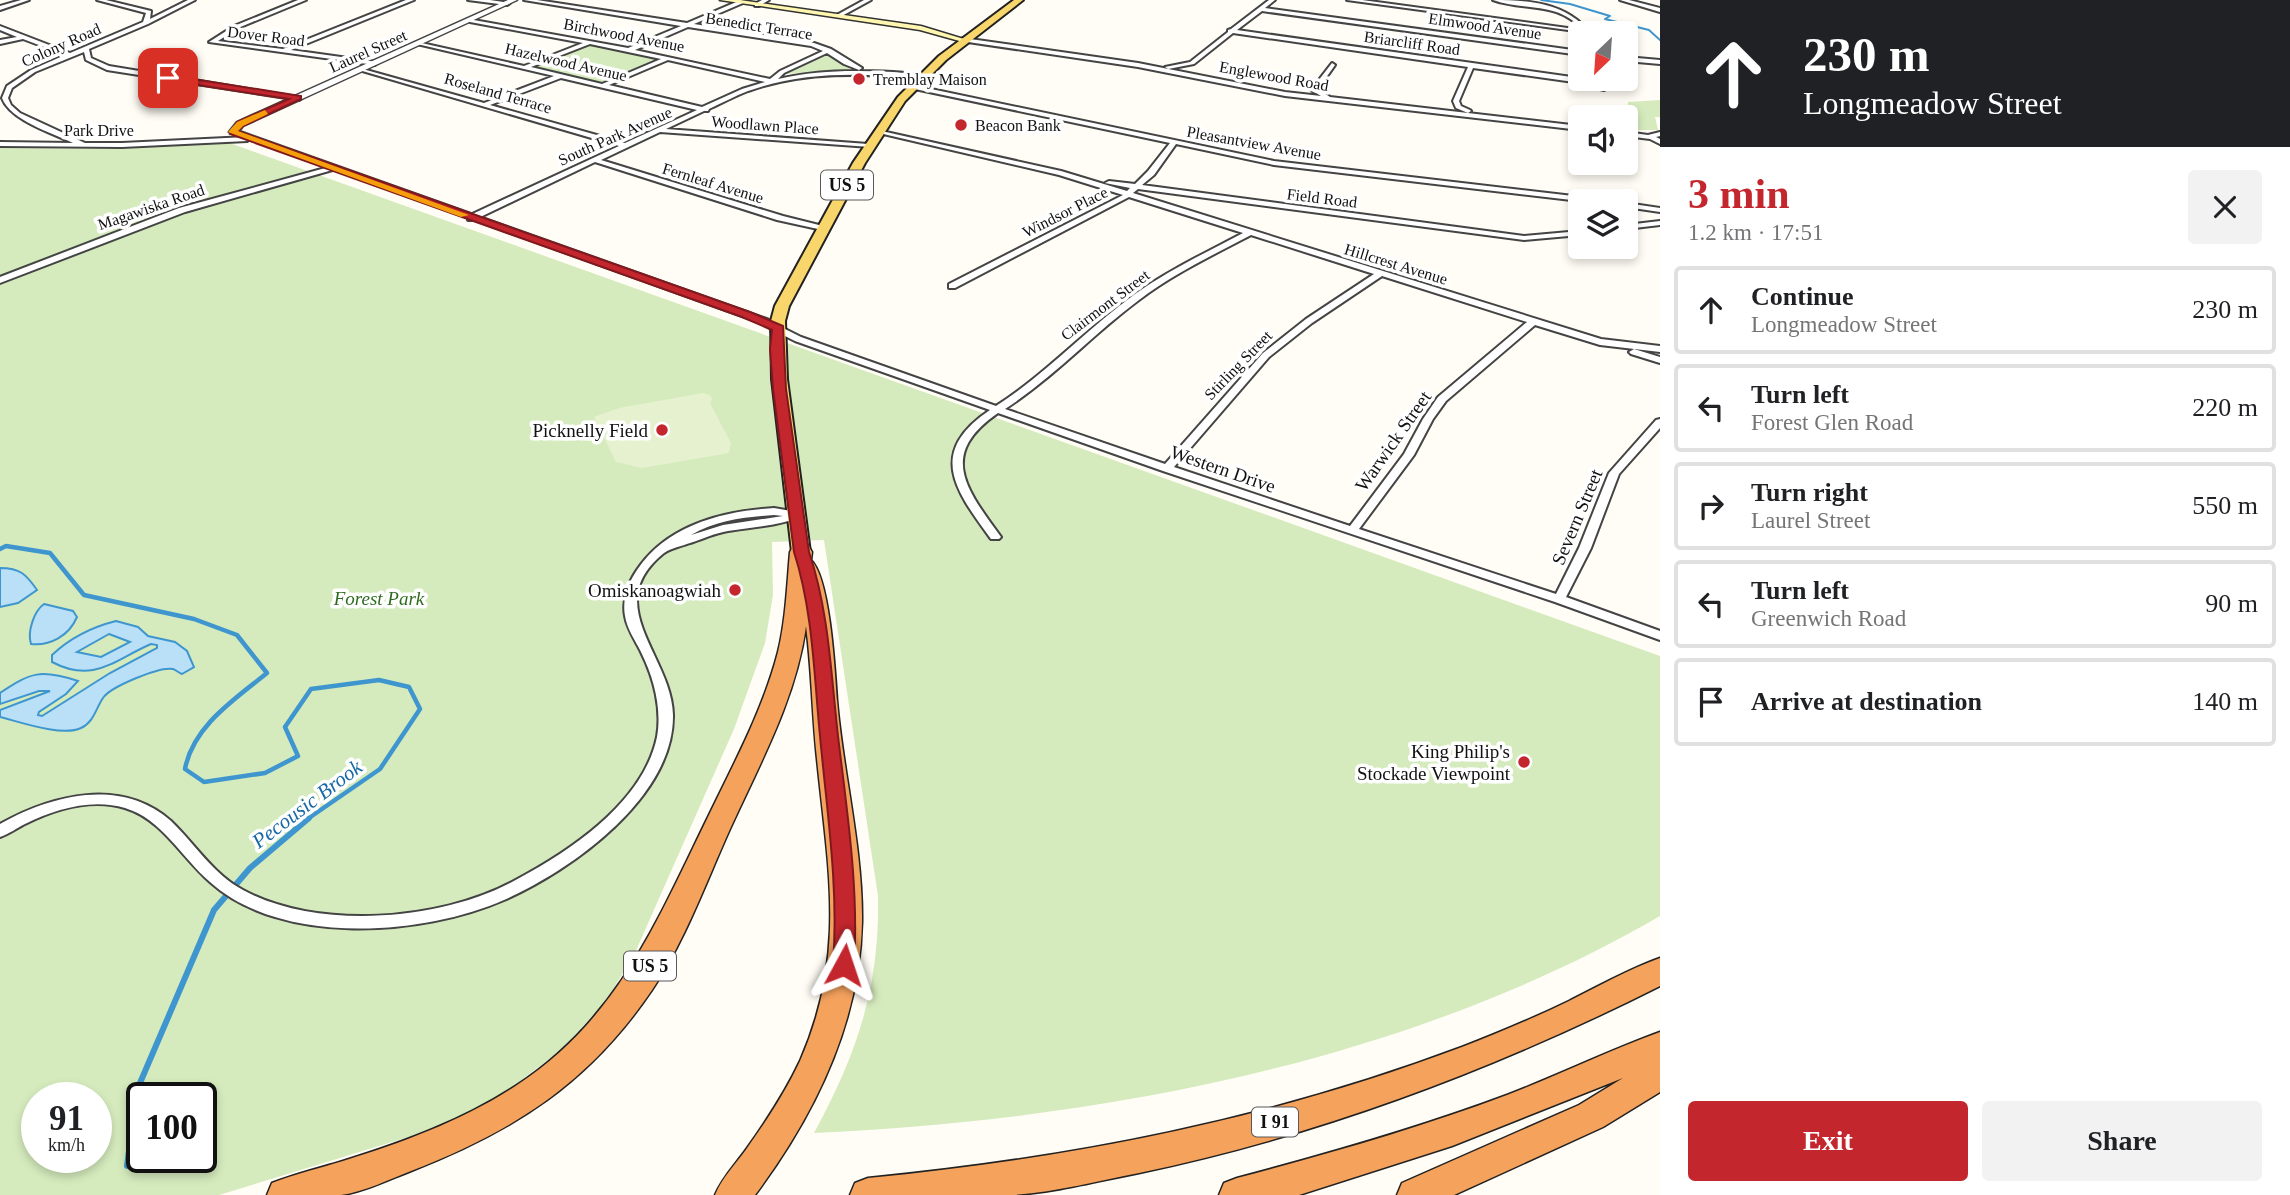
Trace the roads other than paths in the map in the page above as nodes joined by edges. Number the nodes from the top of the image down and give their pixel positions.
1 (26, 0) edge
2 (100, 0) edge
3 (192, 0) edge
4 (303, 0) edge
5 (411, 0) edge
6 (471, 0) edge
7 (527, 0) edge
8 (724, 0) edge
9 (766, 0) edge
10 (868, 0) edge
11 (1018, 0) edge
12 (1272, 0) edge
13 (1350, 0) edge
14 (1496, 0) edge
15 (1623, 0) edge
16 (511, 2) edge
17 (741, 2) junction
18 (757, 5) junction
19 (0, 8) edge
20 (1261, 9) junction
21 (1660, 10) edge
22 (149, 12) junction
23 (171, 12) junction
24 (838, 16) junction
25 (470, 20) junction
26 (1579, 21) edge
27 (146, 23) junction
28 (686, 26) junction
29 (0, 28) edge
30 (1568, 30) edge
31 (1230, 31) junction
32 (23, 37) junction
33 (963, 40) junction
34 (0, 42) edge
35 (591, 42) junction
36 (419, 43) junction
37 (86, 49) junction
38 (629, 50) junction
39 (828, 50) junction
40 (1568, 51) edge
41 (280, 52) junction
42 (69, 55) junction
43 (668, 58) junction
44 (1638, 60) edge
45 (54, 61) junction
46 (1192, 62) junction
47 (1660, 62) edge
48 (375, 63) junction
49 (96, 64) junction
50 (1332, 65) dead end
51 (1471, 66) junction
52 (525, 67) junction
53 (1151, 67) junction
54 (361, 69) junction
55 (873, 71) junction
56 (562, 75) junction
57 (922, 77) junction
58 (1211, 79) junction
59 (1568, 80) edge
60 (771, 81) junction
61 (604, 85) junction
62 (912, 88) junction
63 (1314, 90) junction
64 (1285, 94) junction
65 (299, 97) junction
66 (1456, 101) junction
67 (489, 102) junction
68 (1343, 102) junction
69 (1411, 108) junction
70 (706, 110) junction
71 (1484, 115) junction
72 (1568, 126) edge
73 (233, 129) junction
74 (53, 131) junction
75 (660, 131) junction
76 (879, 131) junction
77 (1660, 134) edge
78 (1638, 136) edge
79 (1650, 137) junction
80 (247, 139) junction
81 (198, 140) junction
82 (635, 142) junction
83 (1174, 142) junction
84 (1660, 142) edge
85 (0, 144) edge
86 (18, 144) junction
87 (82, 144) junction
88 (626, 146) junction
89 (869, 146) junction
90 (594, 160) junction
91 (332, 169) junction
92 (1061, 173) junction
93 (315, 174) joint
94 (1136, 188) junction
95 (1126, 195) junction
96 (1568, 198) edge
97 (1638, 207) edge
98 (1660, 210) edge
99 (471, 218) junction
100 (1660, 223) edge
101 (1638, 226) edge
102 (824, 229) junction
103 (1249, 233) junction
104 (1568, 234) edge
105 (1380, 274) junction
106 (0, 280) edge
107 (952, 286) dead end
108 (1532, 321) junction
109 (779, 329) junction
110 (1600, 342) junction
111 (1660, 349) edge
112 (1660, 360) edge
113 (994, 413) junction
114 (1660, 422) edge
115 (1167, 469) junction
116 (797, 515) junction
117 (1352, 531) junction
118 (995, 537) dead end
119 (801, 552) junction
120 (1559, 599) junction
121 (1660, 636) edge
122 (0, 831) edge
123 (209, 874) joint
124 (256, 903) joint
125 (1660, 971) edge
126 (1660, 1046) edge
127 (1660, 1074) edge
128 (285, 1195) edge
129 (733, 1195) edge
130 (868, 1195) edge
131 (1237, 1195) edge
132 (1415, 1195) edge

1 - 19 street
2 - 22 street
3 - 23 street, Colony Road
4 - 41 street, Dover Road
5 - 41 street
6 - 16 street
7 - 28 street, Benedict Terrace
8 - 17 main road
9 - 18 street
10 - 24 street
11 - 33 main road, US 5
12 - 20 street
13 - 30 street
14 - 26 street
15 - 21 street
16 - 25 street, Laurel Street
17 - 18 main road
17 - 28 street
18 - 24 main road
20 - 31 street
20 - 40 street, Elmwood Avenue
22 - 23 street
22 - 27 street
23 - 27 street, Colony Road
24 - 33 main road
25 - 35 street, Birchwood Avenue
25 - 36 street, Laurel Street
27 - 37 street, Colony Road
28 - 38 street
28 - 39 street, Benedict Terrace
29 - 32 street
31 - 46 street
31 - 51 street, Briarcliff Road
32 - 34 street
32 - 42 street
33 - 53 street, Englewood Road
33 - 57 main road, US 5
35 - 38 street, Birchwood Avenue
35 - 52 street
36 - 48 street, Laurel Street
36 - 52 street, Hazelwood Avenue
37 - 42 street, Colony Road
37 - 49 street
38 - 43 street, Birchwood Avenue
39 - 55 street, Benedict Terrace
39 - 60 street, South Park Avenue
41 - 48 street, Dover Road
42 - 45 street, Colony Road
43 - 60 street, Birchwood Avenue
43 - 61 street
44 - 47 street
45 - 49 street
45 - 74 street, Colony Road
46 - 53 street
46 - 58 street
48 - 54 street, Laurel Street
49 - 65 street
50 - 63 street
51 - 59 street, Briarcliff Road
51 - 66 street
52 - 56 street, Hazelwood Avenue
53 - 58 street, Englewood Road
54 - 65 street, Laurel Street
54 - 67 street, Roseland Terrace
55 - 57 street, South Park Avenue
55 - 60 street, South Park Avenue
56 - 61 street, Hazelwood Avenue
56 - 67 street
57 - 62 main road, US 5
58 - 64 street, Englewood Road
60 - 70 street, South Park Avenue
61 - 70 street, Hazelwood Avenue
62 - 76 main road, US 5
62 - 83 street, Pleasantview Avenue
63 - 64 street
63 - 68 street
64 - 68 street, Englewood Road
65 - 73 street, Laurel Street
66 - 69 street
66 - 71 street
67 - 82 street
67 - 88 street, Roseland Terrace
68 - 69 street, Englewood Road
69 - 71 street, Englewood Road
70 - 75 street, South Park Avenue
71 - 72 street, Englewood Road
73 - 80 street
73 - 81 street, Park Drive
74 - 86 street
74 - 87 street, Colony Road
75 - 82 street, South Park Avenue
75 - 89 street, Woodlawn Place
76 - 89 main road, US 5
76 - 92 street, Field Road
77 - 79 street
78 - 79 street
79 - 84 street
80 - 81 street, Park Drive
80 - 91 street
81 - 87 street, Park Drive
82 - 88 street, South Park Avenue
83 - 94 street, Windsor Place
83 - 96 street, Pleasantview Avenue
85 - 86 street, Park Drive
86 - 87 street, Park Drive
88 - 90 street, South Park Avenue
89 - 102 main road, US 5
90 - 99 street, South Park Avenue
90 - 102 street, Fernleaf Avenue
91 - 93 street
91 - 99 street
92 - 94 street, Field Road
92 - 95 street, Field Road
93 - 106 street, Magawiska Road
94 - 95 street, Windsor Place
94 - 104 street, Field Road
95 - 103 street, Hillcrest Avenue
95 - 107 street, Windsor Place
97 - 98 street
99 - 109 street
100 - 101 street
102 - 109 main road, US 5
103 - 105 street, Hillcrest Avenue
103 - 113 street, Clairmont Street
105 - 108 street, Hillcrest Avenue
105 - 115 street, Stirling Street
108 - 110 street, Hillcrest Avenue
108 - 117 street, Warwick Street
109 - 113 street, Western Drive
109 - 116 main road, US 5
110 - 111 street, Hillcrest Avenue
110 - 112 street
113 - 115 street, Western Drive
113 - 118 street
114 - 120 street, Severn Street
115 - 117 street, Western Drive
116 - 119 main road, US 5
116 - 124 street
117 - 120 street, Western Drive
119 - 128 highway, US 5
119 - 129 highway, US 5
120 - 121 street, Western Drive
122 - 123 street
123 - 124 street
125 - 130 highway, I 91
126 - 131 highway
127 - 132 highway

